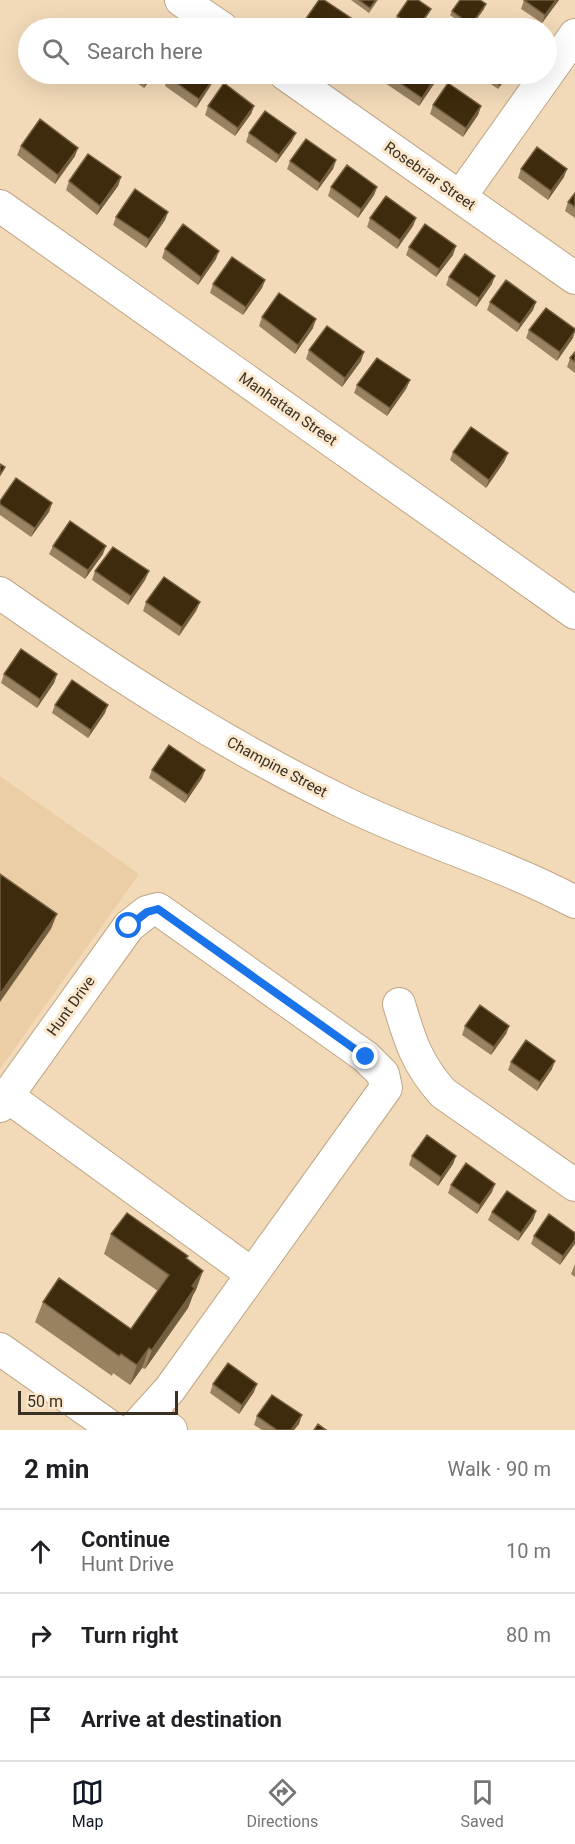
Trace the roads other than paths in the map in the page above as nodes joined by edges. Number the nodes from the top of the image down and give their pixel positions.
1 (181, 0) edge
2 (207, 18) edge
3 (575, 35) edge
4 (557, 60) edge
5 (299, 84) edge
6 (540, 84) edge
7 (460, 197) junction
8 (0, 206) edge
9 (575, 278) edge
10 (0, 593) edge
11 (575, 613) edge
12 (575, 902) edge
13 (399, 1004) dead end
14 (4, 1101) edge
15 (575, 1185) edge
16 (252, 1274) junction
17 (0, 1349) edge
18 (115, 1430) edge
19 (133, 1430) edge

1 - 2 street
3 - 4 street
5 - 7 street, Rosebriar Street
6 - 7 street
7 - 9 street, Rosebriar Street
8 - 11 street, Manhattan Street
10 - 12 street, Champine Street
13 - 15 street
14 - 16 street
14 - 16 street, Hunt Drive
16 - 19 street
17 - 18 street

